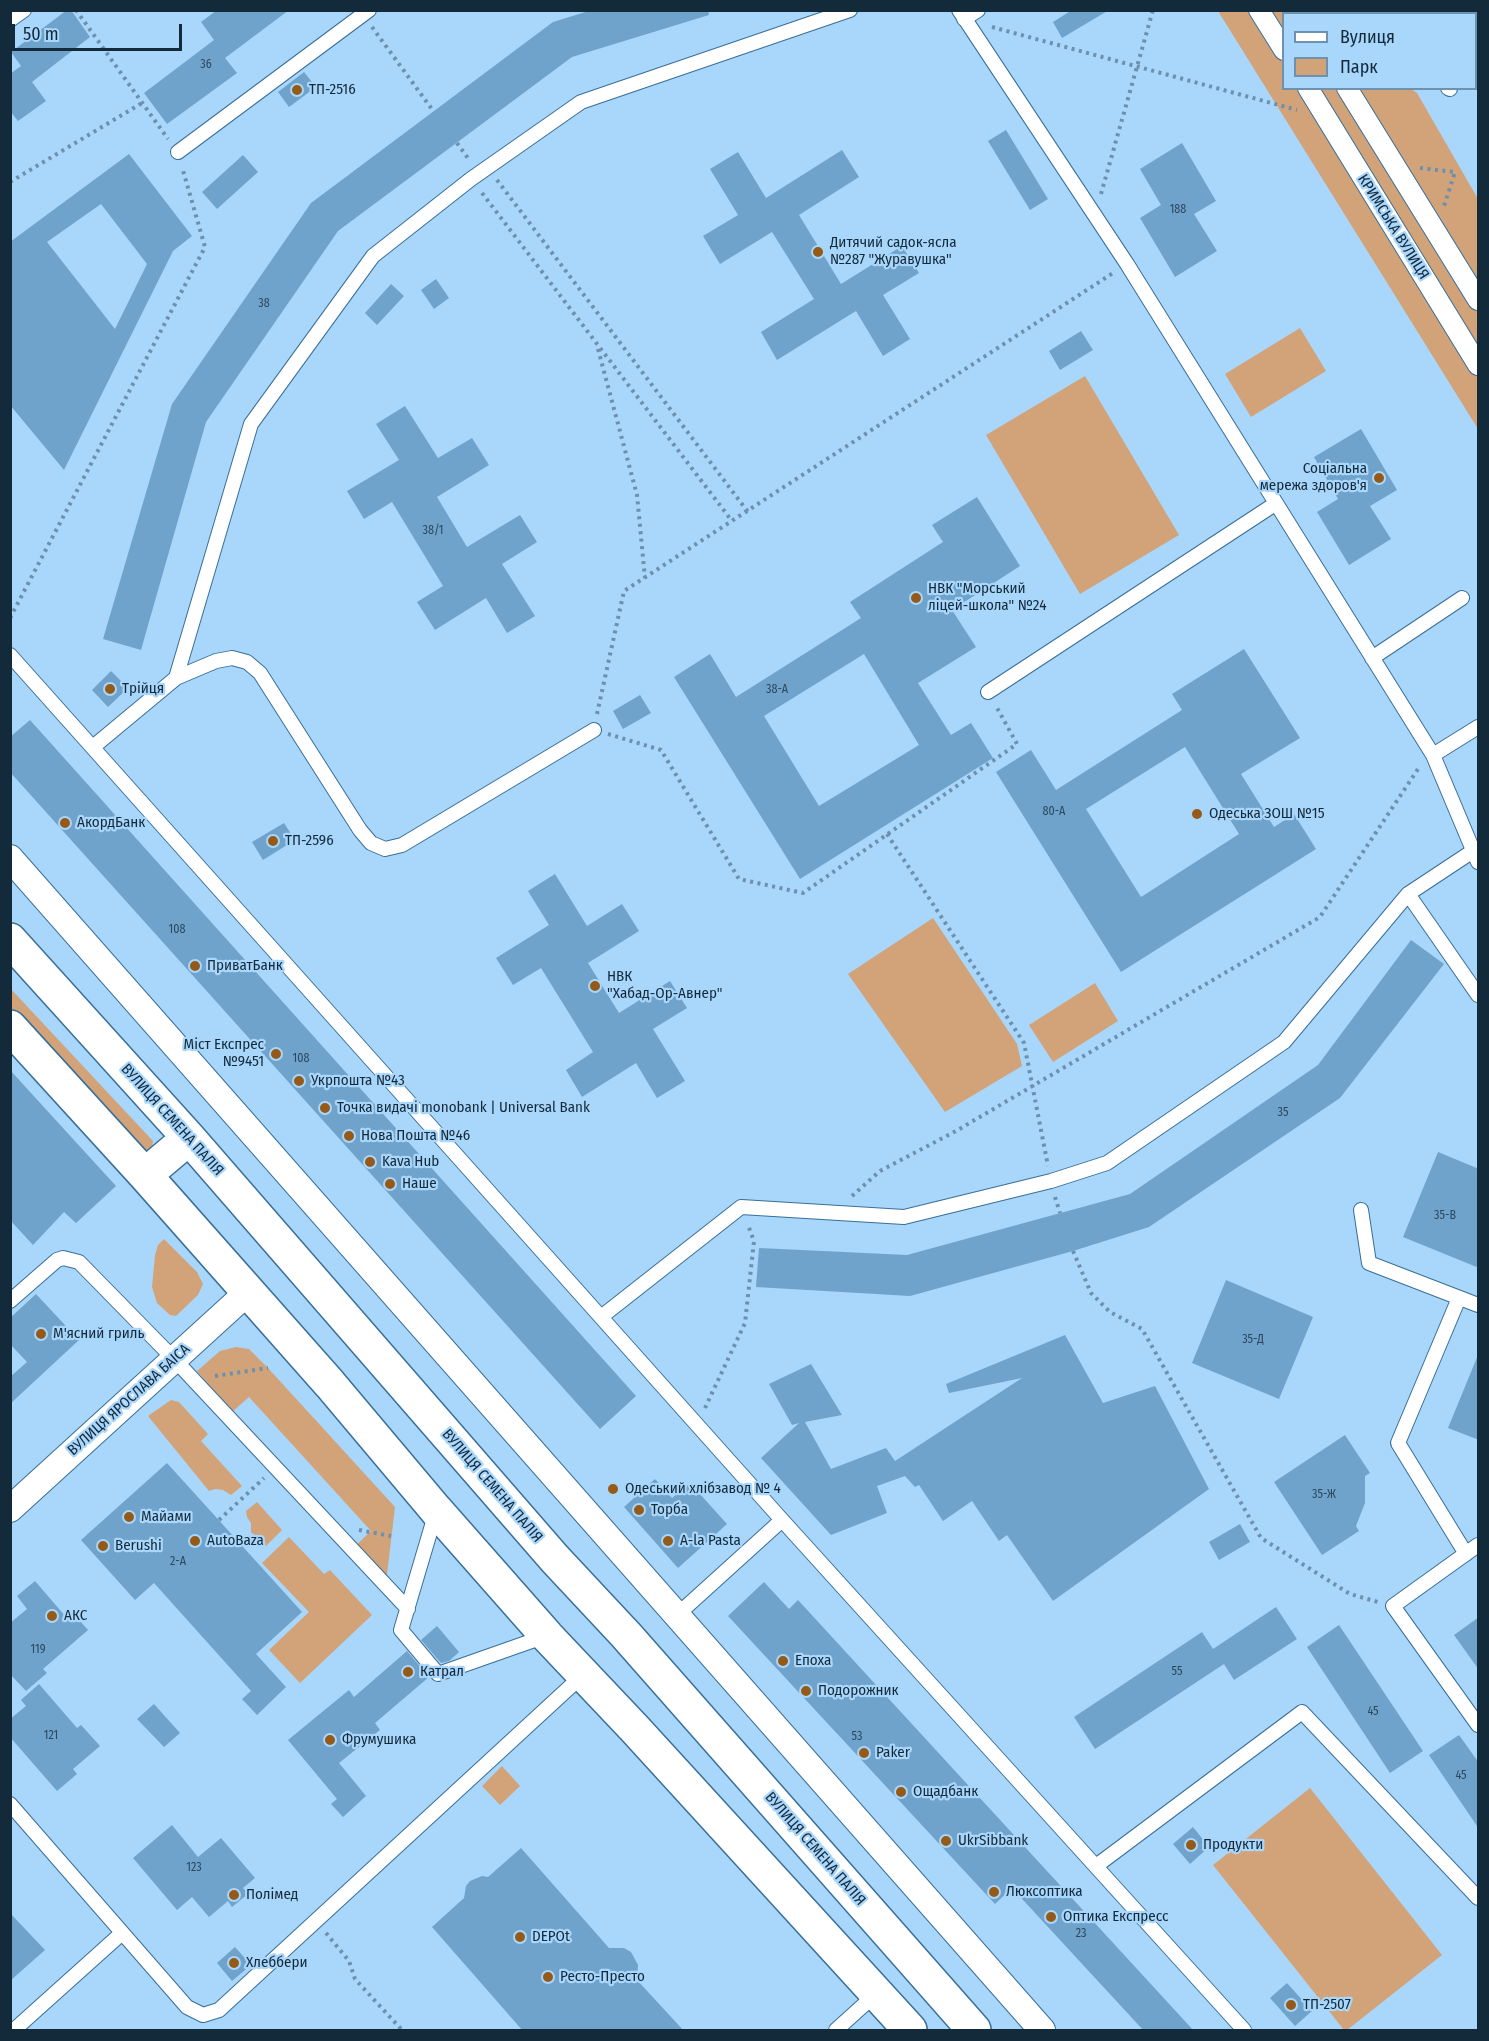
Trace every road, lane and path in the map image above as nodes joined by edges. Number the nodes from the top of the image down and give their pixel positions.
1 (24, 10) edge
2 (76, 10) edge
3 (850, 10) edge
4 (978, 10) edge
5 (1153, 10) edge
6 (1259, 10) edge
7 (366, 13) edge
8 (961, 15) edge
9 (10, 20) edge
10 (1282, 47) edge
11 (1137, 67) junction
12 (1309, 90) edge
13 (1348, 90) edge
14 (142, 103) junction
15 (434, 111) dead end
16 (1326, 118) junction
17 (178, 152) junction
18 (1395, 166) junction
19 (488, 168) junction
20 (471, 179) junction
21 (10, 182) edge
22 (1095, 216) junction
23 (1436, 230) junction
24 (1127, 264) junction
25 (1479, 300) edge
26 (597, 345) junction
27 (1479, 365) edge
28 (1275, 504) junction
29 (748, 512) junction
30 (732, 522) junction
31 (645, 578) junction
32 (1462, 598) dead end
33 (10, 618) edge
34 (10, 655) edge
35 (1372, 658) junction
36 (176, 678) junction
37 (988, 692) joint
38 (1479, 728) edge
39 (594, 730) junction
40 (93, 747) junction
41 (1433, 755) junction
42 (887, 834) junction
43 (1476, 856) edge
44 (10, 858) edge
45 (1408, 894) junction
46 (10, 940) edge
47 (1479, 995) edge
48 (10, 1028) edge
49 (1032, 1087) junction
50 (189, 1138) junction
51 (145, 1175) junction
52 (1051, 1181) junction
53 (741, 1207) junction
54 (1361, 1210) dead end
55 (833, 1212) junction
56 (1073, 1251) dead end
57 (248, 1292) junction
58 (1459, 1298) junction
59 (10, 1301) edge
60 (1479, 1305) edge
61 (601, 1317) junction
62 (174, 1359) junction
63 (268, 1368) dead end
64 (192, 1379) junction
65 (698, 1425) junction
66 (274, 1468) junction
67 (10, 1509) edge
68 (436, 1510) junction
69 (219, 1520) dead end
70 (782, 1520) junction
71 (1479, 1545) edge
72 (1466, 1554) junction
73 (1394, 1606) junction
74 (408, 1609) junction
75 (676, 1616) junction
76 (547, 1636) junction
77 (584, 1674) junction
78 (1479, 1725) edge
79 (10, 1804) edge
80 (1096, 1866) junction
81 (1479, 1898) edge
82 (316, 1921) junction
83 (122, 1933) junction
84 (877, 1993) junction
85 (14, 2031) edge
86 (402, 2031) edge
87 (836, 2031) edge
88 (910, 2031) edge
89 (974, 2031) edge
90 (1042, 2031) edge
91 (1244, 2031) edge

1 - 9 lane
2 - 14 path
3 - 19 lane
4 - 8 lane
5 - 11 path
6 - 10 street
7 - 15 path
7 - 17 lane
8 - 11 path
8 - 22 lane
11 - 16 path
11 - 22 path
12 - 16 street, КРИМСЬКА ВУЛИЦЯ
13 - 18 street
14 - 17 path
14 - 21 path
16 - 27 street, КРИМСЬКА ВУЛИЦЯ
17 - 33 path
18 - 23 street
18 - 23 path
19 - 20 lane
19 - 29 path
20 - 26 path
20 - 36 lane
22 - 24 lane
23 - 25 street
24 - 28 lane
24 - 29 path
26 - 30 path
26 - 31 path
28 - 35 lane
28 - 37 lane
29 - 30 path
30 - 31 path
31 - 39 path
32 - 35 lane
34 - 40 lane
35 - 41 lane
36 - 39 lane
36 - 40 lane
37 - 42 path
38 - 41 lane
39 - 42 path
40 - 61 lane
41 - 43 lane
41 - 49 path
42 - 49 path
43 - 45 lane
44 - 75 street
45 - 47 lane
45 - 52 lane
46 - 50 main road, ВУЛИЦЯ СЕМЕНА ПАЛІЯ
48 - 51 main road
49 - 52 path
49 - 55 path
50 - 51 main road
50 - 89 main road, ВУЛИЦЯ СЕМЕНА ПАЛІЯ
51 - 57 main road
52 - 55 lane
53 - 55 lane
53 - 61 lane
53 - 65 path
54 - 58 lane
56 - 73 path
57 - 62 street, ВУЛИЦЯ ЯРОСЛАВА БАІСА
57 - 68 main road
58 - 60 lane
58 - 72 lane
59 - 62 lane
61 - 65 lane
62 - 64 lane
62 - 67 street, ВУЛИЦЯ ЯРОСЛАВА БАІСА
63 - 64 path
64 - 66 lane
65 - 70 lane
66 - 69 path
66 - 74 lane
68 - 74 lane
68 - 76 main road
70 - 75 lane
70 - 80 lane
71 - 72 lane
72 - 73 lane
73 - 78 lane
74 - 76 lane
75 - 90 street
76 - 77 main road
77 - 82 lane
77 - 84 main road
79 - 83 lane
80 - 81 lane
80 - 91 lane
82 - 83 lane
82 - 86 path
83 - 85 lane
84 - 87 lane
84 - 88 main road

